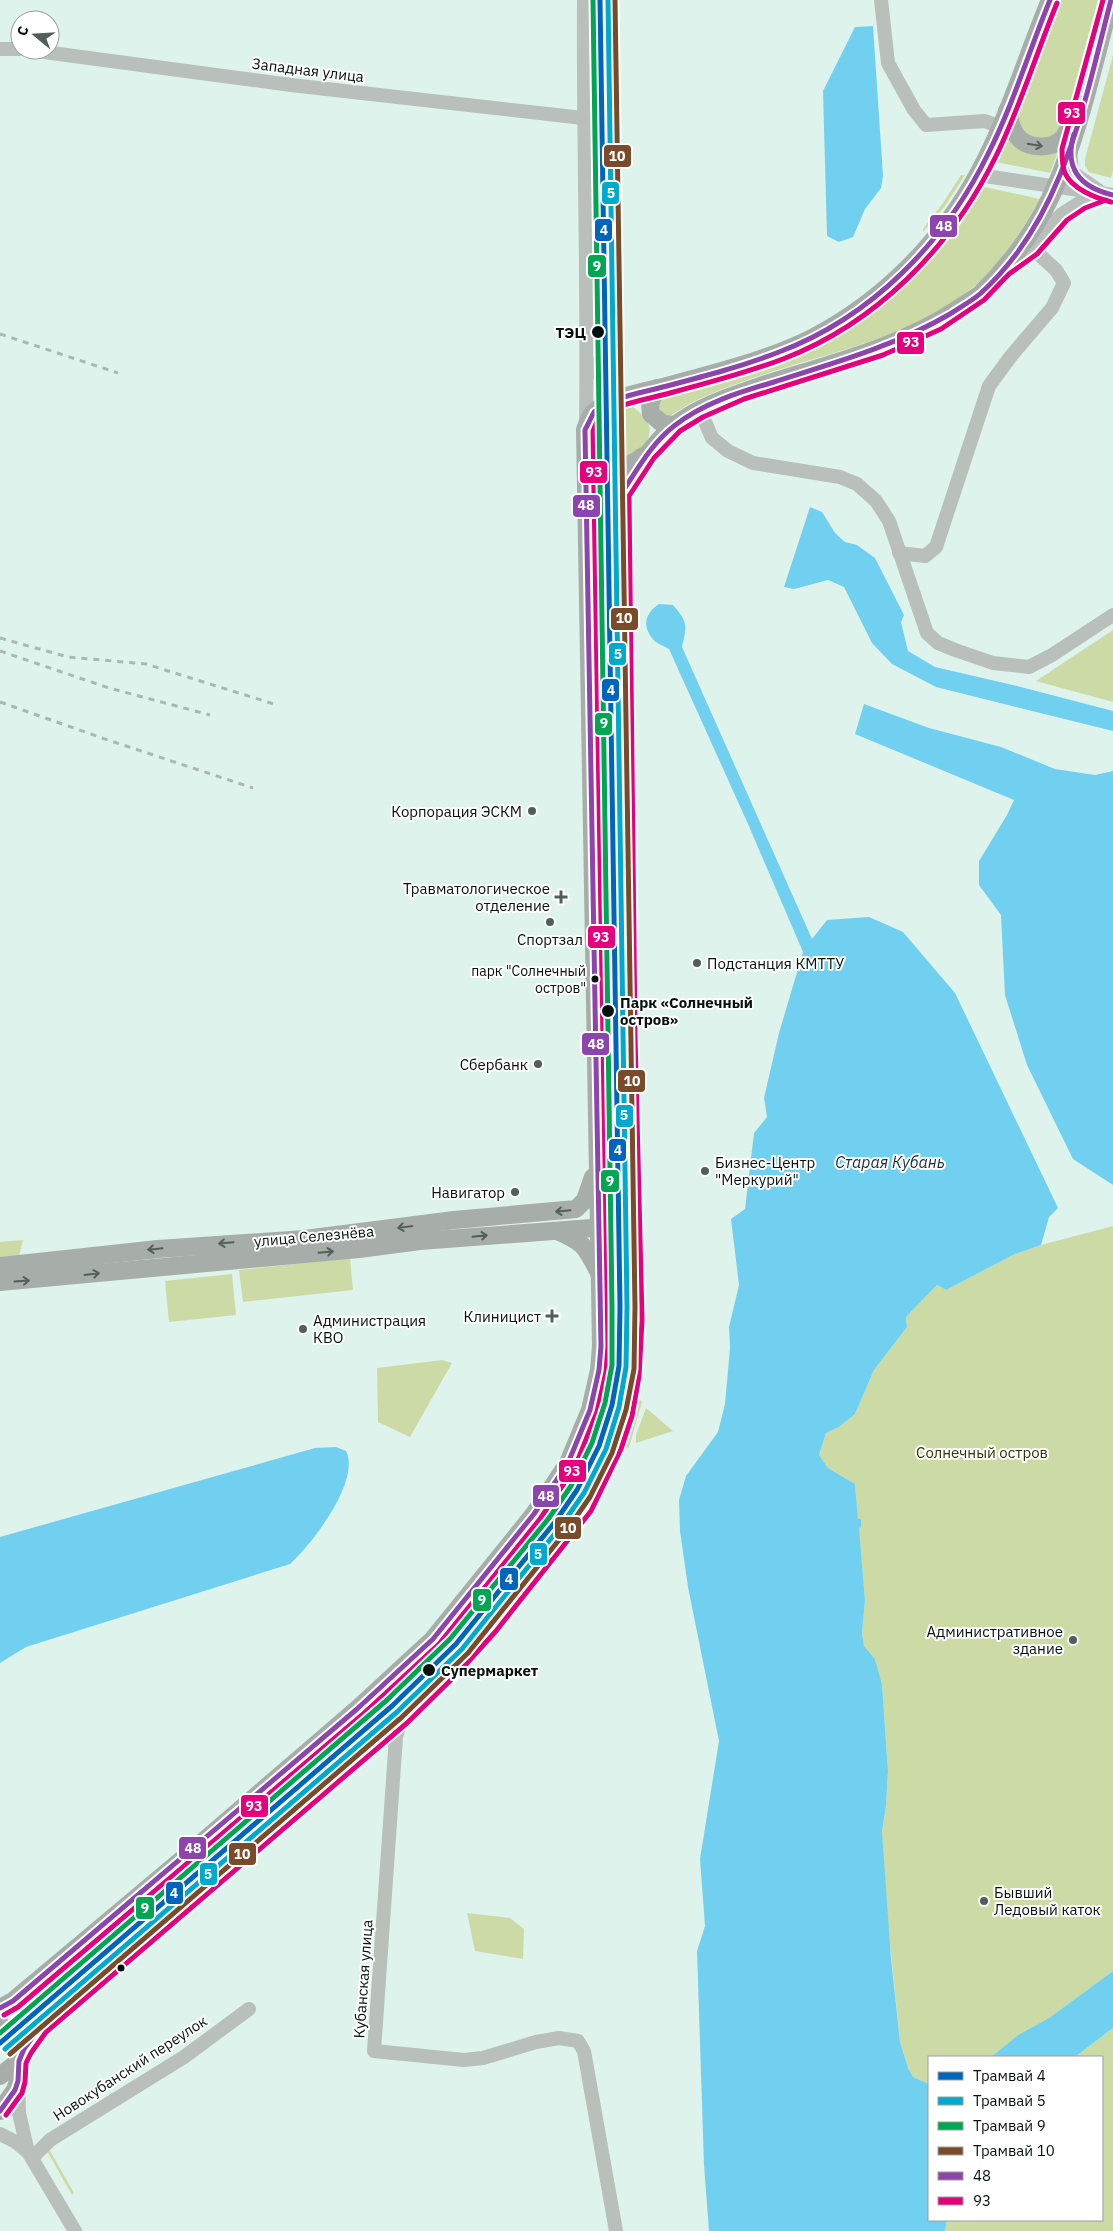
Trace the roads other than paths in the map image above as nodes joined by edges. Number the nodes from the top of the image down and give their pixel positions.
1 (584, 0) edge
2 (882, 0) edge
3 (1050, 0) edge
4 (1111, 0) edge
5 (60, 54) edge
6 (1087, 86) junction
7 (1007, 110) junction
8 (583, 118) junction
9 (1000, 127) junction
10 (1069, 149) junction
11 (978, 175) junction
12 (1056, 185) junction
13 (1108, 194) edge
14 (1032, 248) junction
15 (1004, 268) junction
16 (587, 360) junction
17 (657, 388) junction
18 (625, 397) junction
19 (700, 410) junction
20 (675, 425) junction
21 (586, 430) junction
22 (586, 453) junction
23 (648, 453) junction
24 (621, 494) junction
25 (586, 497) junction
26 (899, 553) junction
27 (1113, 615) edge
28 (597, 1162) junction
29 (632, 1225) junction
30 (599, 1227) junction
31 (554, 1230) junction
32 (0, 1266) edge
33 (600, 1275) junction
34 (0, 1282) edge
35 (378, 1691) junction
36 (402, 1717) junction
37 (0, 2008) edge
38 (249, 2009) dead end
39 (0, 2024) edge
40 (19, 2061) junction
41 (0, 2076) edge
42 (18, 2081) junction
43 (0, 2111) edge
44 (0, 2134) edge
45 (30, 2155) junction
46 (75, 2231) edge
47 (616, 2231) edge

1 - 8 street
2 - 9 street
3 - 7 main road
4 - 6 main road
5 - 8 street, Западная улица
7 -> 6 main road
6 - 10 main road
7 - 9 main road
8 - 16 street
9 - 11 main road
10 - 12 main road
10 - 13 street
11 - 12 street
11 - 17 main road
12 - 13 street
12 - 15 main road
13 - 14 street
14 - 15 street
14 - 26 street
15 - 19 main road
16 - 18 street
16 - 21 street
17 - 18 main road
17 - 20 main road
18 - 21 main road
19 - 20 main road
19 - 26 street
20 - 23 main road
21 - 22 main road
22 - 23 main road
22 - 25 main road
23 - 24 main road
24 - 25 main road
24 - 29 main road
25 - 28 main road
26 - 27 street
28 - 30 main road
28 -> 32 main road, улица Селезнёва
29 - 30 main road, улица Селезнёва
29 - 36 main road
30 - 31 main road, улица Селезнёва
30 - 33 main road
31 - 33 main road, улица Селезнёва
34 -> 31 main road, улица Селезнёва
33 - 35 main road
35 - 36 main road
35 - 37 main road
36 - 40 main road
36 - 47 street, Кубанская улица
38 - 45 street, Новокубанский переулок
39 - 40 main road
40 - 41 main road
40 - 42 main road
42 - 43 main road
42 - 45 street
44 - 45 street
45 - 46 street

